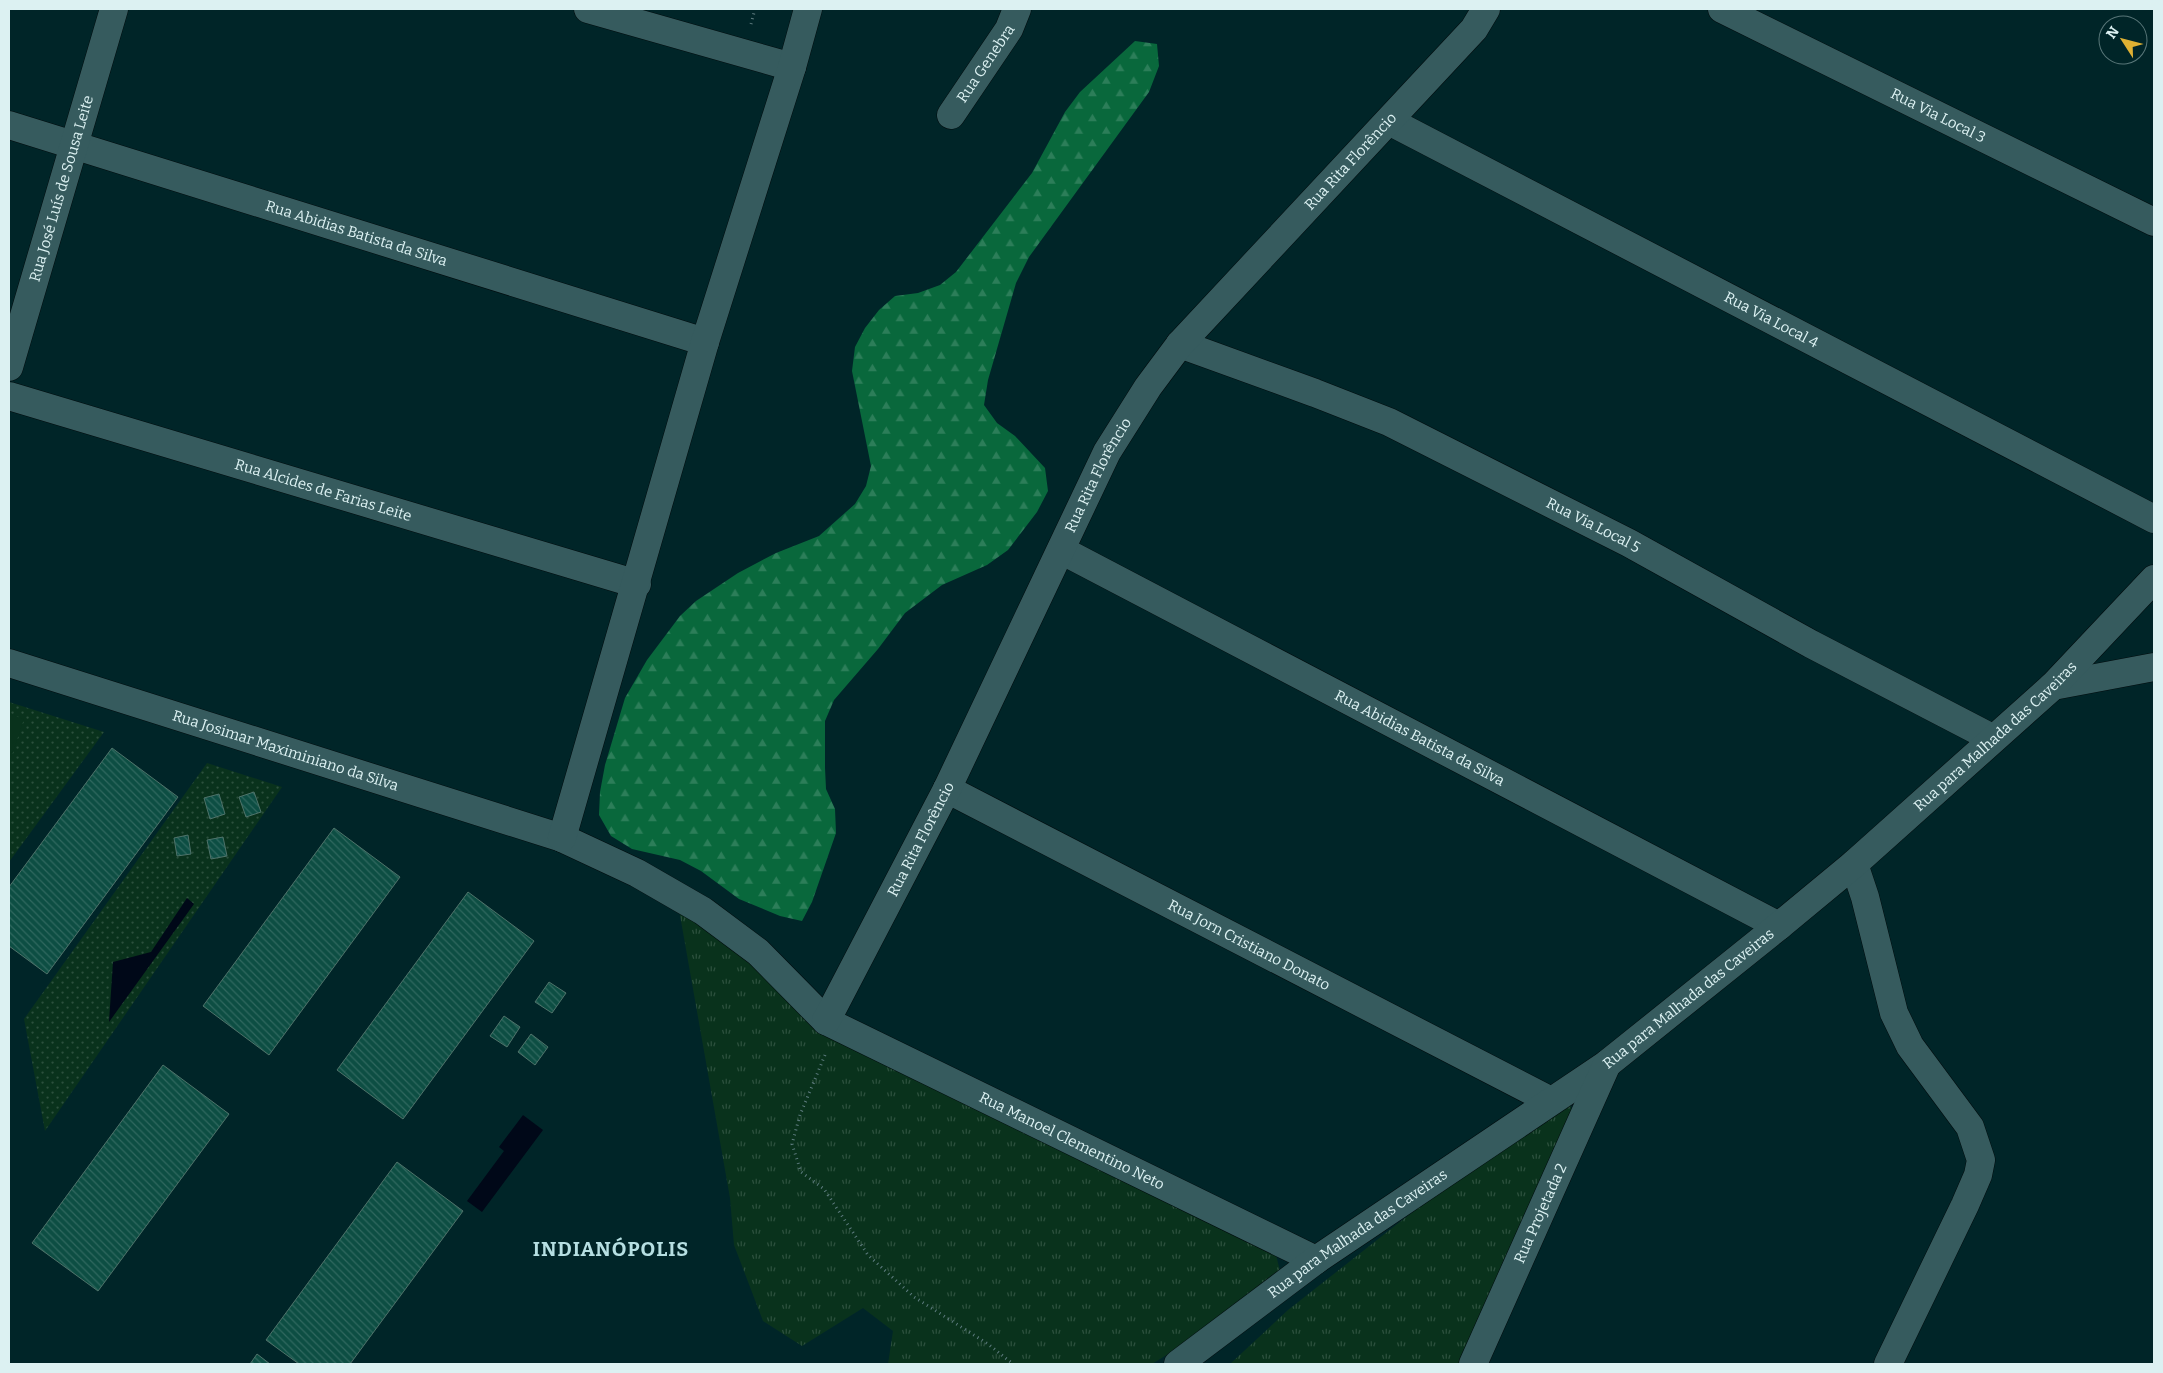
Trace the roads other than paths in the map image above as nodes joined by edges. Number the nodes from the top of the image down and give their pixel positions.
1 (114, 9) edge
2 (588, 9) edge
3 (808, 9) edge
4 (1017, 9) edge
5 (1486, 9) edge
6 (1722, 9) edge
7 (792, 67) junction
8 (951, 116) dead end
9 (1389, 121) junction
10 (9, 125) edge
11 (73, 145) junction
12 (2154, 222) edge
13 (705, 342) junction
14 (1180, 344) junction
15 (9, 367) edge
16 (9, 396) edge
17 (2154, 519) edge
18 (1061, 550) junction
19 (2154, 579) edge
20 (637, 584) junction
21 (9, 663) edge
22 (2154, 667) edge
23 (2053, 686) junction
24 (1992, 738) junction
25 (947, 789) junction
26 (562, 838) junction
27 (1854, 864) junction
28 (1779, 926) junction
29 (831, 1023) junction
30 (1607, 1064) junction
31 (1551, 1101) junction
32 (1316, 1260) junction
33 (1178, 1364) edge
34 (1473, 1364) edge
35 (1888, 1364) edge

1 - 11 street, Rua José Luís de Sousa Leite
2 - 7 street
3 - 7 street
4 - 8 street, Rua Genebra
5 - 9 street, Rua Rita Florêncio
6 - 12 street, Rua Via Local 3
7 - 13 street
9 - 14 street, Rua Rita Florêncio
9 - 17 street, Rua Via Local 4
10 - 11 street, Rua Abidias Batista da Silva
11 - 13 street, Rua Abidias Batista da Silva
11 - 15 street, Rua José Luís de Sousa Leite
13 - 20 street
14 - 18 street, Rua Rita Florêncio
14 - 24 street, Rua Via Local 5
16 - 20 street, Rua Alcides de Farias Leite
18 - 25 street, Rua Rita Florêncio
18 - 28 street, Rua Abidias Batista da Silva
19 - 23 street, Rua para Malhada das Caveiras
20 - 26 street
21 - 26 street, Rua Josimar Maximiniano da Silva
22 - 23 street
23 - 24 street, Rua para Malhada das Caveiras
24 - 27 street, Rua para Malhada das Caveiras
25 - 29 street, Rua Rita Florêncio
25 - 31 street, Rua Jorn Cristiano Donato
26 - 29 street, Rua Josimar Maximiniano da Silva
27 - 28 street, Rua para Malhada das Caveiras
27 - 35 street
28 - 30 street, Rua para Malhada das Caveiras
29 - 32 street, Rua Manoel Clementino Neto
30 - 31 street, Rua para Malhada das Caveiras
30 - 34 street, Rua Projetada 2
31 - 32 street, Rua para Malhada das Caveiras
32 - 33 street, Rua para Malhada das Caveiras

